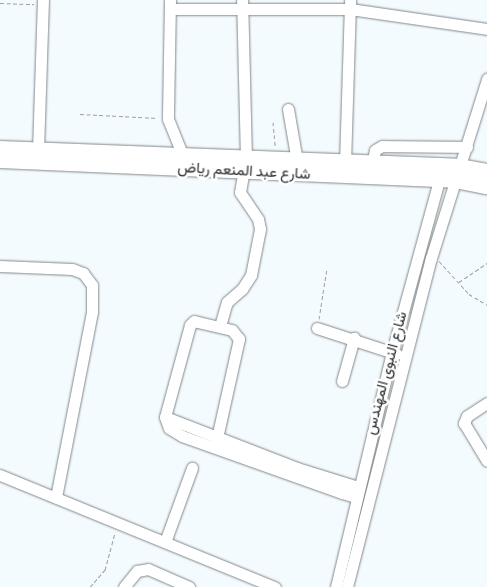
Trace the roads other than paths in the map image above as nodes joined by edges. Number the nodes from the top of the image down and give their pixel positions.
1 (43, 2) edge
2 (170, 4) edge
3 (243, 4) edge
4 (350, 4) edge
5 (487, 29) edge
6 (487, 79) edge
7 (288, 109) dead end
8 (467, 147) junction
9 (0, 148) edge
10 (38, 150) junction
11 (183, 156) junction
12 (0, 160) edge
13 (345, 163) junction
14 (372, 164) junction
15 (245, 165) junction
16 (297, 167) junction
17 (487, 172) edge
18 (449, 173) junction
19 (487, 186) edge
20 (0, 266) edge
21 (220, 326) junction
22 (317, 328) road end
23 (354, 338) junction
24 (392, 352) junction
25 (406, 357) junction
26 (342, 381) dead end
27 (485, 408) edge
28 (216, 442) junction
29 (487, 460) edge
30 (192, 468) dead end
31 (0, 475) edge
32 (371, 486) junction
33 (358, 489) junction
34 (56, 498) junction
35 (348, 531) junction
36 (360, 534) junction
37 (165, 542) junction
38 (124, 587) edge
39 (189, 587) edge
40 (275, 587) edge
41 (336, 587) edge
42 (347, 587) edge

1 - 10 street
2 - 3 street
2 - 11 street
3 - 4 street
3 - 15 street
4 - 5 street
4 - 13 street
6 - 8 street
7 - 16 street
8 - 14 street
8 - 18 street
9 - 10 highway, شارع عبد المنعم رياض
10 - 11 highway, شارع عبد المنعم رياض
11 - 15 highway, شارع عبد المنعم رياض
12 - 15 highway, شارع عبد المنعم رياض
13 - 14 highway, شارع عبد المنعم رياض
13 - 16 highway, شارع عبد المنعم رياض
14 - 18 highway, شارع عبد المنعم رياض
15 - 16 highway, شارع عبد المنعم رياض
15 - 16 highway, شارع عبد المنعم رياض
15 - 21 street
16 - 18 highway, شارع عبد المنعم رياض
17 - 18 highway, شارع عبد المنعم رياض
18 - 19 highway, شارع عبد المنعم رياض
18 - 24 street, شارع النبوى المهندس
18 - 25 street, شارع النبوى المهندس
20 - 34 street
21 - 28 street
21 - 28 street
22 - 23 street
23 - 24 street
23 - 26 street
24 - 25 street
24 - 33 street, شارع النبوى المهندس
25 - 32 street, شارع النبوى المهندس
27 - 29 street
28 - 33 street
30 - 37 street
31 - 34 street
32 - 33 street
32 - 36 street, شارع النبوى المهندس
33 - 35 street, شارع النبوى المهندس
34 - 37 street
35 - 36 street
35 - 41 street, شارع النبوى المهندس
36 - 42 street, شارع النبوى المهندس
37 - 40 street
38 - 39 street

